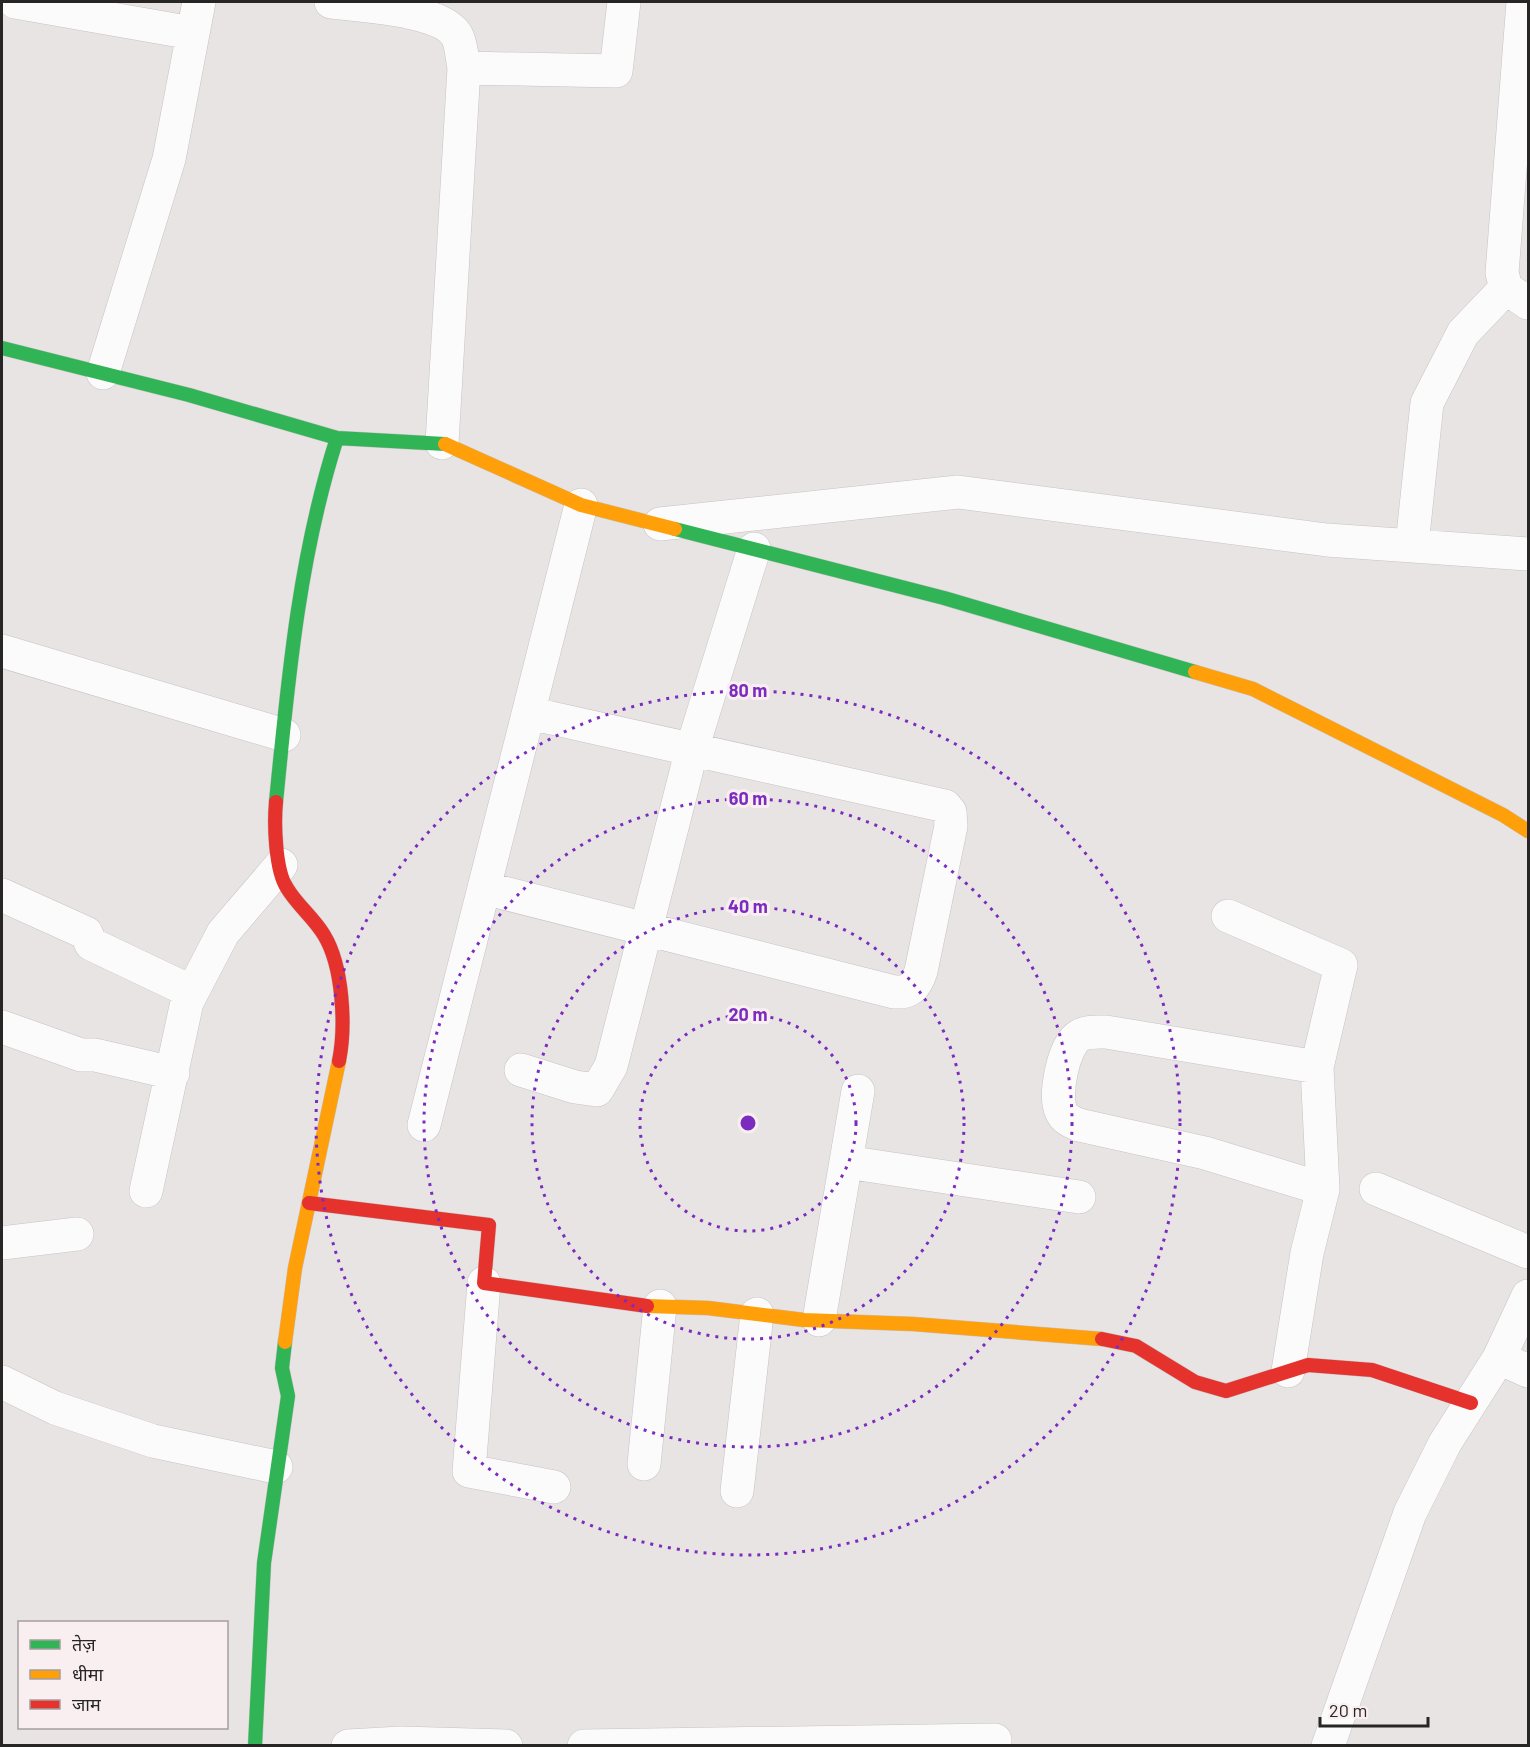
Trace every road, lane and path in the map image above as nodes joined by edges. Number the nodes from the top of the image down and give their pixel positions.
1 (15, 2) edge
2 (199, 2) edge
3 (331, 2) edge
4 (624, 2) edge
5 (1523, 2) edge
6 (192, 33) junction
7 (464, 68) junction
8 (1517, 296) edge
9 (2, 348) edge
10 (103, 373) junction
11 (337, 438) junction
12 (442, 443) junction
13 (581, 505) junction
14 (655, 525) junction
15 (1412, 545) junction
16 (754, 549) junction
17 (1528, 554) edge
18 (2, 651) edge
19 (529, 713) junction
20 (284, 735) junction
21 (692, 749) junction
22 (1528, 831) edge
23 (281, 866) junction
24 (484, 888) junction
25 (2, 895) edge
26 (1228, 916) dead end
27 (647, 929) junction
28 (192, 992) junction
29 (2, 1027) edge
30 (1317, 1067) junction
31 (521, 1070) dead end
32 (173, 1073) junction
33 (858, 1091) dead end
34 (424, 1125) dead end
35 (846, 1162) junction
36 (1323, 1189) junction
37 (1376, 1189) dead end
38 (146, 1191) dead end
39 (1079, 1197) dead end
40 (309, 1203) junction
41 (77, 1234) dead end
42 (2, 1243) edge
43 (1528, 1252) edge
44 (484, 1283) junction
45 (1528, 1296) edge
46 (660, 1306) junction
47 (757, 1314) junction
48 (819, 1320) junction
49 (1499, 1358) junction
50 (1288, 1371) junction
51 (1528, 1371) edge
52 (2, 1382) edge
53 (1471, 1403) junction
54 (644, 1464) dead end
55 (276, 1467) junction
56 (554, 1487) dead end
57 (737, 1491) dead end
58 (994, 1740) dead end
59 (255, 1746) edge
60 (348, 1746) edge
61 (507, 1746) edge
62 (584, 1746) edge
63 (1328, 1746) edge

1 - 6 street
2 - 6 street
3 - 7 street
4 - 7 street
5 - 8 street
6 - 10 street
7 - 12 street
8 - 15 street
9 - 10 street
10 - 11 street
11 - 12 street
11 - 20 street
12 - 13 street
13 - 14 street
13 - 19 street
14 - 15 street
14 - 16 street
15 - 17 street
16 - 21 street
16 - 22 street
18 - 20 street
19 - 21 street
19 - 24 street
20 - 23 street
21 - 27 street
21 - 27 street
23 - 28 street
23 - 40 street
24 - 27 street
24 - 34 street
25 - 28 street
26 - 30 street
27 - 31 street
28 - 32 street
29 - 32 street
30 - 36 street
30 - 36 street
32 - 38 street
33 - 35 street
35 - 39 street
35 - 48 street
36 - 50 street
37 - 43 street
40 - 44 street
40 - 55 street
41 - 42 street
44 - 46 street
44 - 56 street
45 - 49 street
46 - 47 street
46 - 54 street
47 - 48 street
47 - 57 street
48 - 50 street
49 - 51 street
49 - 53 street
50 - 53 street
52 - 55 street
53 - 63 street
55 - 59 street
58 - 62 street
60 - 61 street

